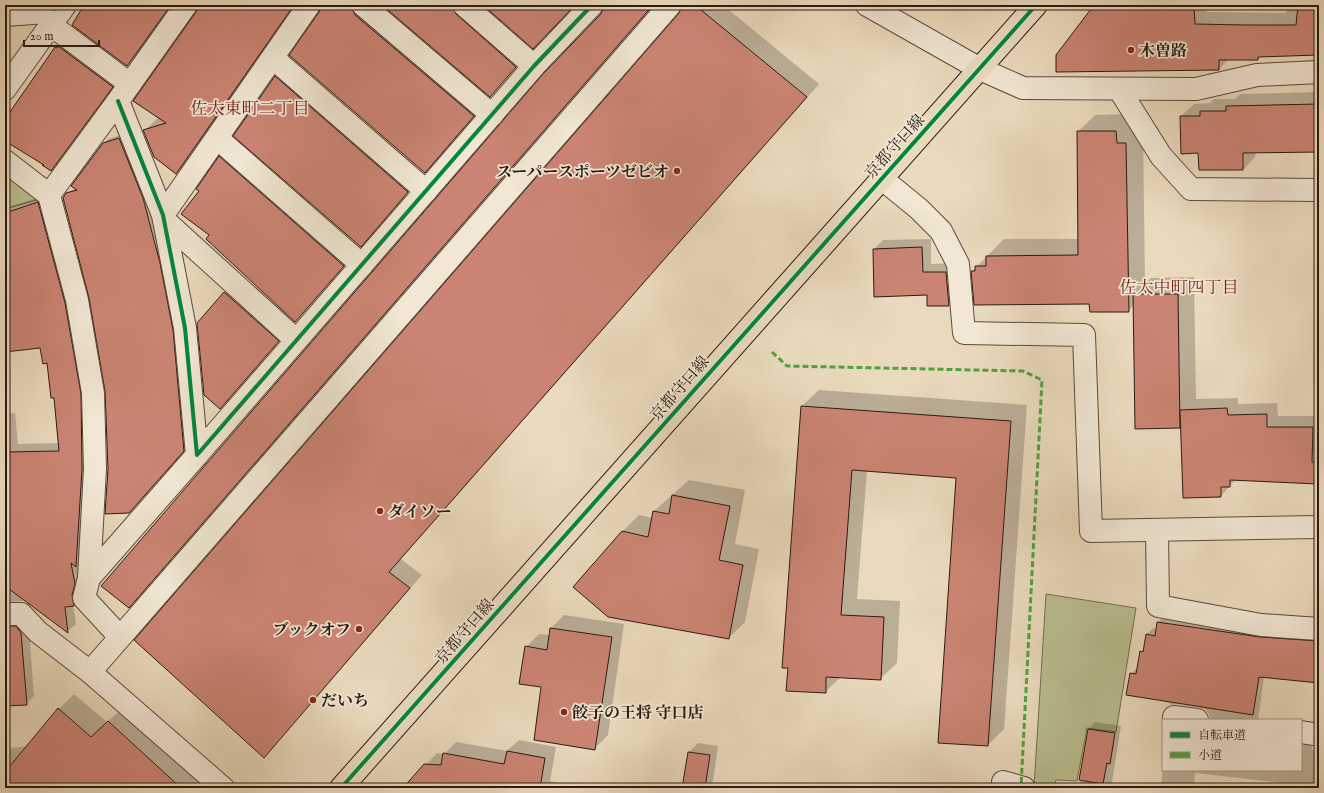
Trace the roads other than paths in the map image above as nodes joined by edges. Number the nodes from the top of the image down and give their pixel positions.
1 (186, 5) edge
2 (309, 5) edge
3 (363, 5) edge
4 (464, 5) edge
5 (591, 5) edge
6 (670, 5) edge
7 (867, 5) edge
8 (1036, 5) edge
9 (59, 13) edge
10 (5, 15) edge
11 (273, 58) junction
12 (534, 66) junction
13 (980, 69) junction
14 (1319, 72) edge
15 (130, 84) junction
16 (5, 89) edge
17 (1119, 89) junction
18 (118, 101) junction
19 (492, 115) junction
20 (217, 138) junction
21 (5, 161) edge
22 (881, 178) junction
23 (426, 190) junction
24 (1319, 190) edge
25 (49, 195) junction
26 (164, 217) junction
27 (362, 265) junction
28 (296, 340) junction
29 (197, 455) junction
30 (1319, 527) edge
31 (1157, 530) junction
32 (89, 578) junction
33 (5, 614) edge
34 (1319, 629) edge
35 (120, 637) junction
36 (90, 672) junction
37 (1174, 717) dead end
38 (1190, 719) edge
39 (1302, 732) edge
40 (1319, 734) edge
41 (1003, 782) dead end
42 (223, 788) edge
43 (341, 788) edge
44 (1024, 788) edge

1 - 15 street
2 - 11 street
3 - 19 street
4 - 12 street
5 - 12 street
6 - 35 street
7 - 13 street
8 - 13 main road, 京都守口線
9 - 10 street
9 - 15 street
9 - 16 street
11 - 20 street
11 - 23 street
12 - 19 street
13 - 17 street
13 - 22 main road, 京都守口線
14 - 17 street
15 - 18 street
17 - 24 street
18 - 25 street
18 - 26 street
19 - 23 street
20 - 26 street
20 - 27 street
21 - 25 street
22 - 31 street
22 - 43 main road, 京都守口線
23 - 27 street
25 - 32 street
26 - 28 street
26 - 29 street
27 - 28 street
28 - 29 street
29 - 32 street
30 - 31 street
31 - 34 street
32 - 35 street
33 - 36 street
35 - 36 street
36 - 42 street
37 - 38 street
39 - 40 street
41 - 44 street

